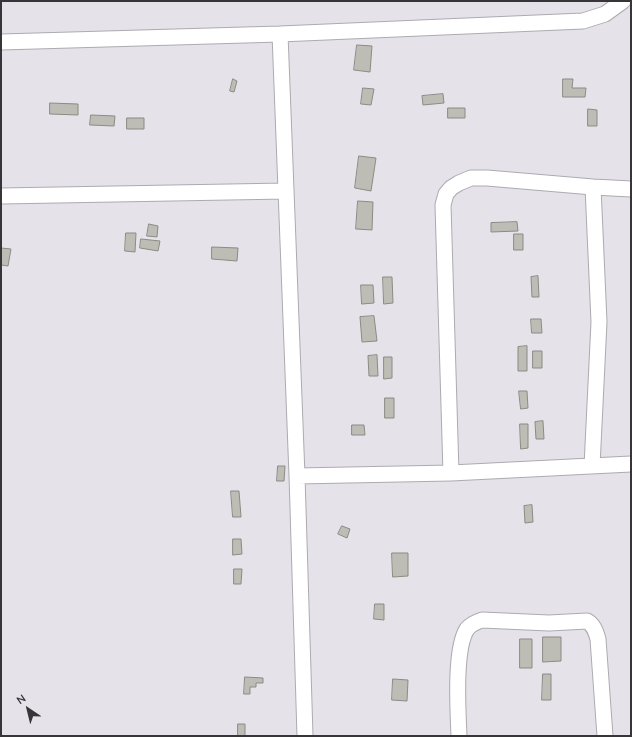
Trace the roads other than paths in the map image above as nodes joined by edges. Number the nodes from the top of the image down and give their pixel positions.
1 (623, 1) edge
2 (280, 34) junction
3 (1, 42) edge
4 (593, 187) junction
5 (631, 189) edge
6 (286, 190) junction
7 (1, 196) edge
8 (631, 464) edge
9 (592, 466) junction
10 (451, 473) junction
11 (297, 476) junction
12 (304, 736) edge
13 (459, 736) edge
14 (604, 736) edge

1 - 2 street
2 - 3 street
2 - 6 street
4 - 5 street
4 - 9 street
4 - 10 street
6 - 7 street
6 - 11 street
8 - 9 street
9 - 10 street
10 - 11 street
11 - 12 street
13 - 14 street

